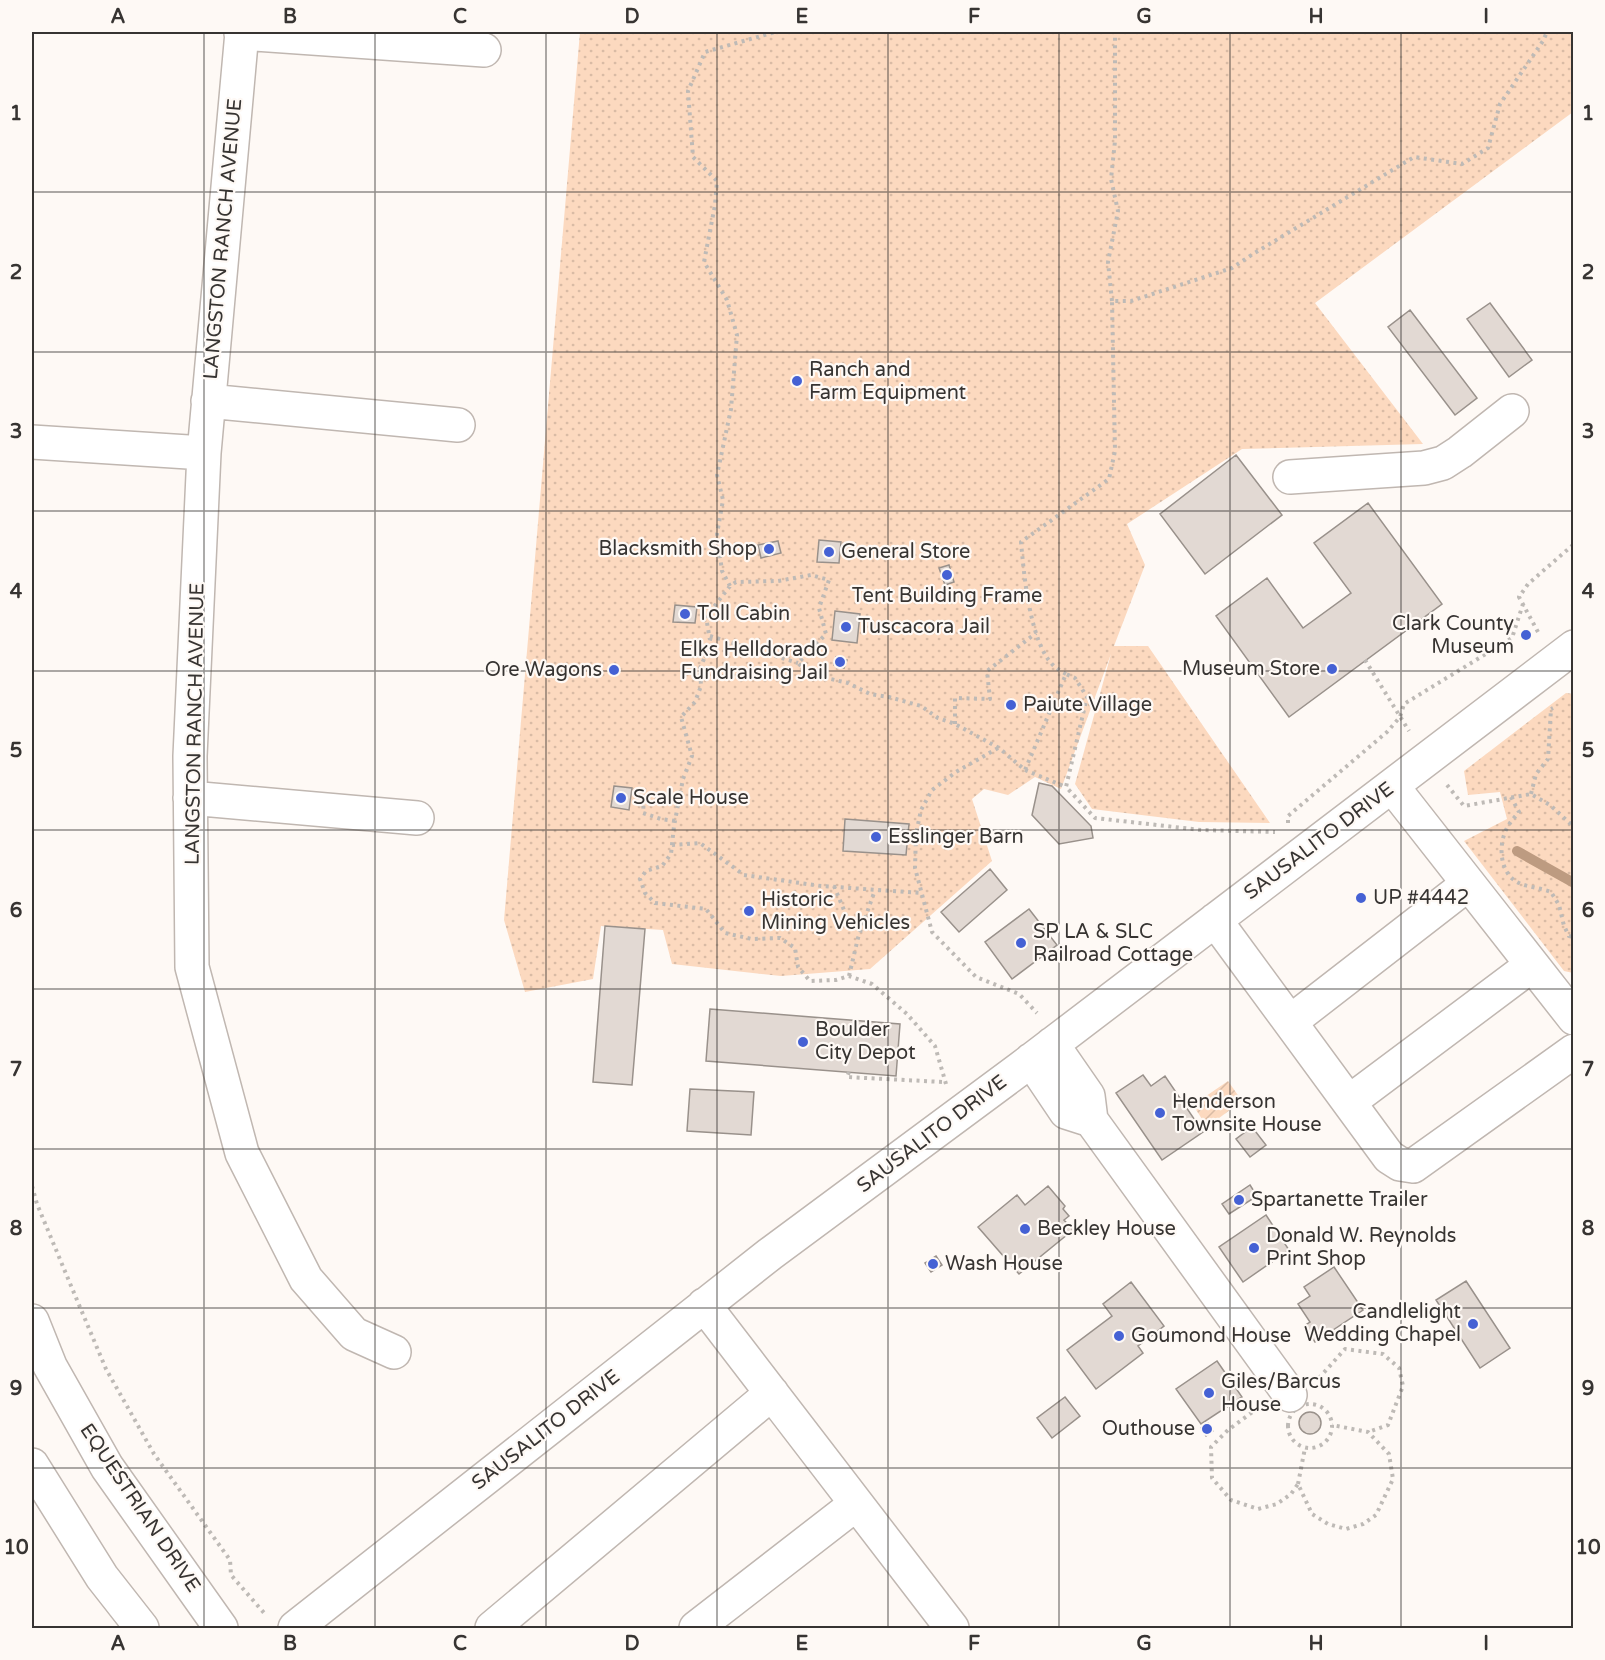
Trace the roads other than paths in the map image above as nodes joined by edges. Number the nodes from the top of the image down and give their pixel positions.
1 (242, 32) edge
2 (484, 50) dead end
3 (208, 401) junction
4 (1512, 411) dead end
5 (458, 425) dead end
6 (32, 442) edge
7 (204, 453) junction
8 (1290, 477) dead end
9 (1565, 653) edge
10 (1392, 786) junction
11 (190, 798) junction
12 (417, 818) dead end
13 (1468, 884) junction
14 (1215, 920) junction
15 (1532, 965) junction
16 (1574, 1018) edge
17 (1290, 1022) junction
18 (1048, 1047) junction
19 (1574, 1051) edge
20 (1349, 1102) junction
21 (704, 1305) junction
22 (32, 1321) edge
23 (394, 1352) dead end
24 (772, 1393) junction
25 (1299, 1396) road end
26 (32, 1465) edge
27 (856, 1504) junction
28 (282, 1624) edge
29 (142, 1629) edge
30 (221, 1629) edge
31 (492, 1629) edge
32 (696, 1629) edge
33 (952, 1629) edge

1 - 2 street
1 - 3 street, LANGSTON RANCH AVENUE
3 - 5 street
3 - 7 street, LANGSTON RANCH AVENUE
4 - 8 street
6 - 7 street
7 - 11 street, LANGSTON RANCH AVENUE
9 - 10 street, SAUSALITO DRIVE
10 - 13 street
10 - 14 street, SAUSALITO DRIVE
11 - 12 street
11 - 23 street, LANGSTON RANCH AVENUE
13 - 15 street
13 - 17 street
14 - 17 street
14 - 18 street, SAUSALITO DRIVE
15 - 16 street
15 - 20 street
17 - 20 street
18 - 21 street, SAUSALITO DRIVE
18 - 25 street
19 - 20 street
21 - 24 street
21 - 28 street, SAUSALITO DRIVE
22 - 30 street, EQUESTRIAN DRIVE
24 - 27 street
24 - 31 street
26 - 29 street
27 - 32 street
27 - 33 street

